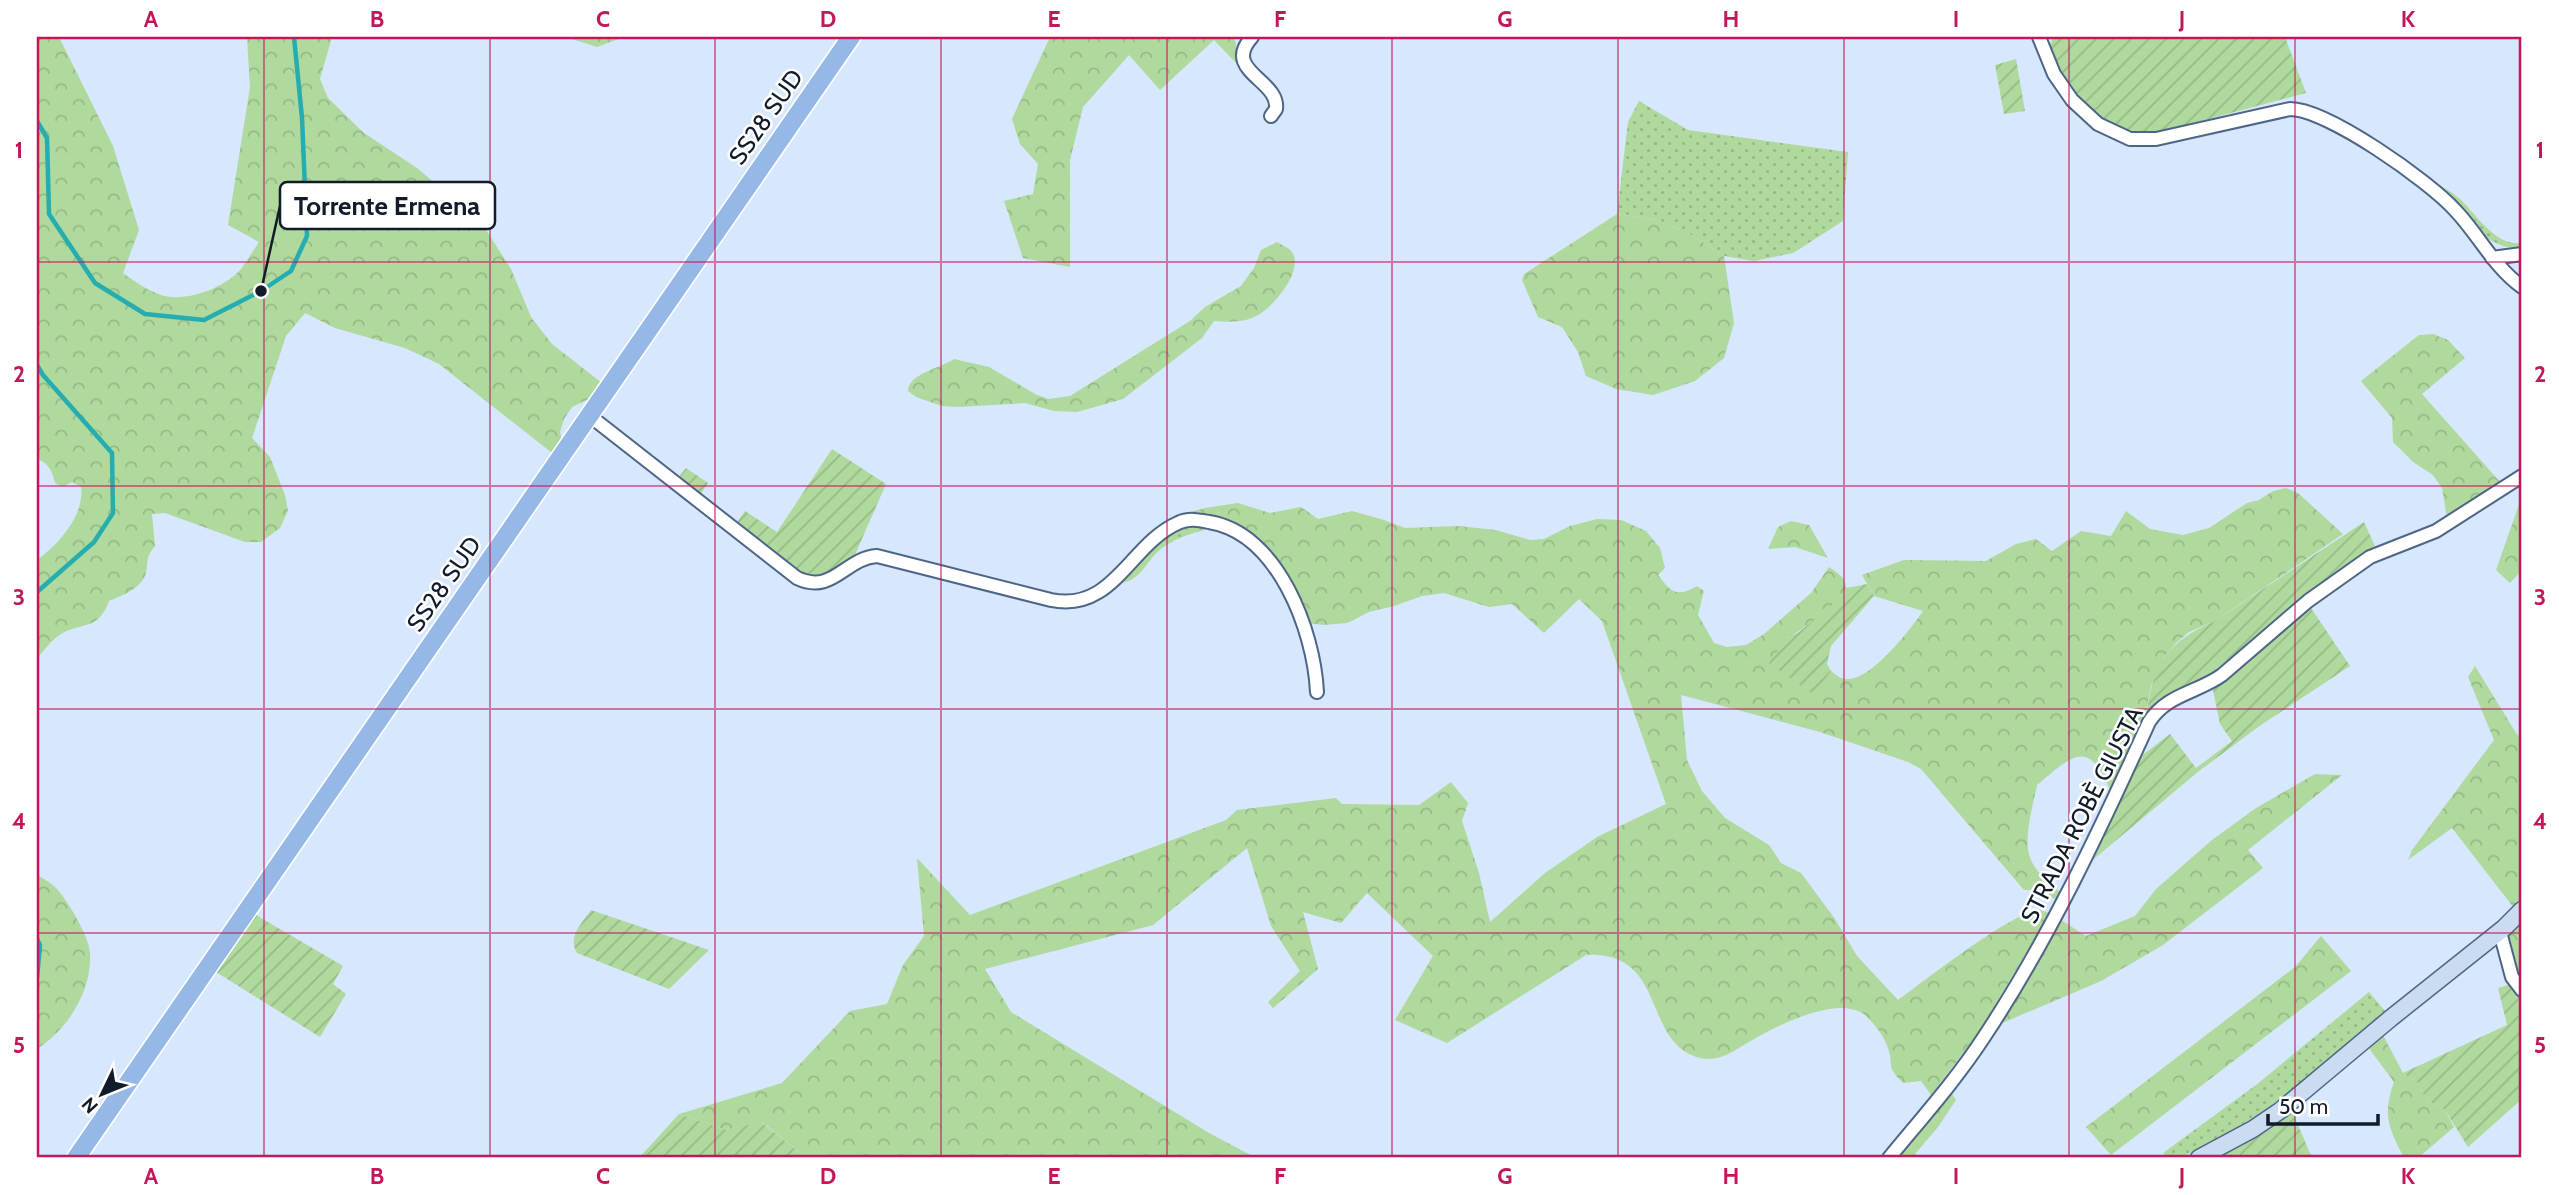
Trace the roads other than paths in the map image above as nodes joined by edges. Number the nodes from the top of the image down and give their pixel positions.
1 (851, 37) edge
2 (1252, 37) edge
3 (2039, 37) edge
4 (1271, 116) dead end
5 (2522, 254) edge
6 (2492, 258) junction
7 (2522, 287) edge
8 (590, 416) junction
9 (2522, 476) edge
10 (1317, 692) dead end
11 (2522, 910) edge
12 (2500, 932) junction
13 (2522, 990) edge
14 (76, 1158) edge
15 (1889, 1158) edge
16 (2199, 1158) edge

1 - 8 main road, SS28 SUD
2 - 4 street
3 - 6 street
5 - 6 street
6 - 7 street
8 - 10 street
8 - 14 main road, SS28 SUD
9 - 15 street, STRADA ROBÈ GIUSTA
11 - 12 street
12 - 13 street
12 - 16 street

